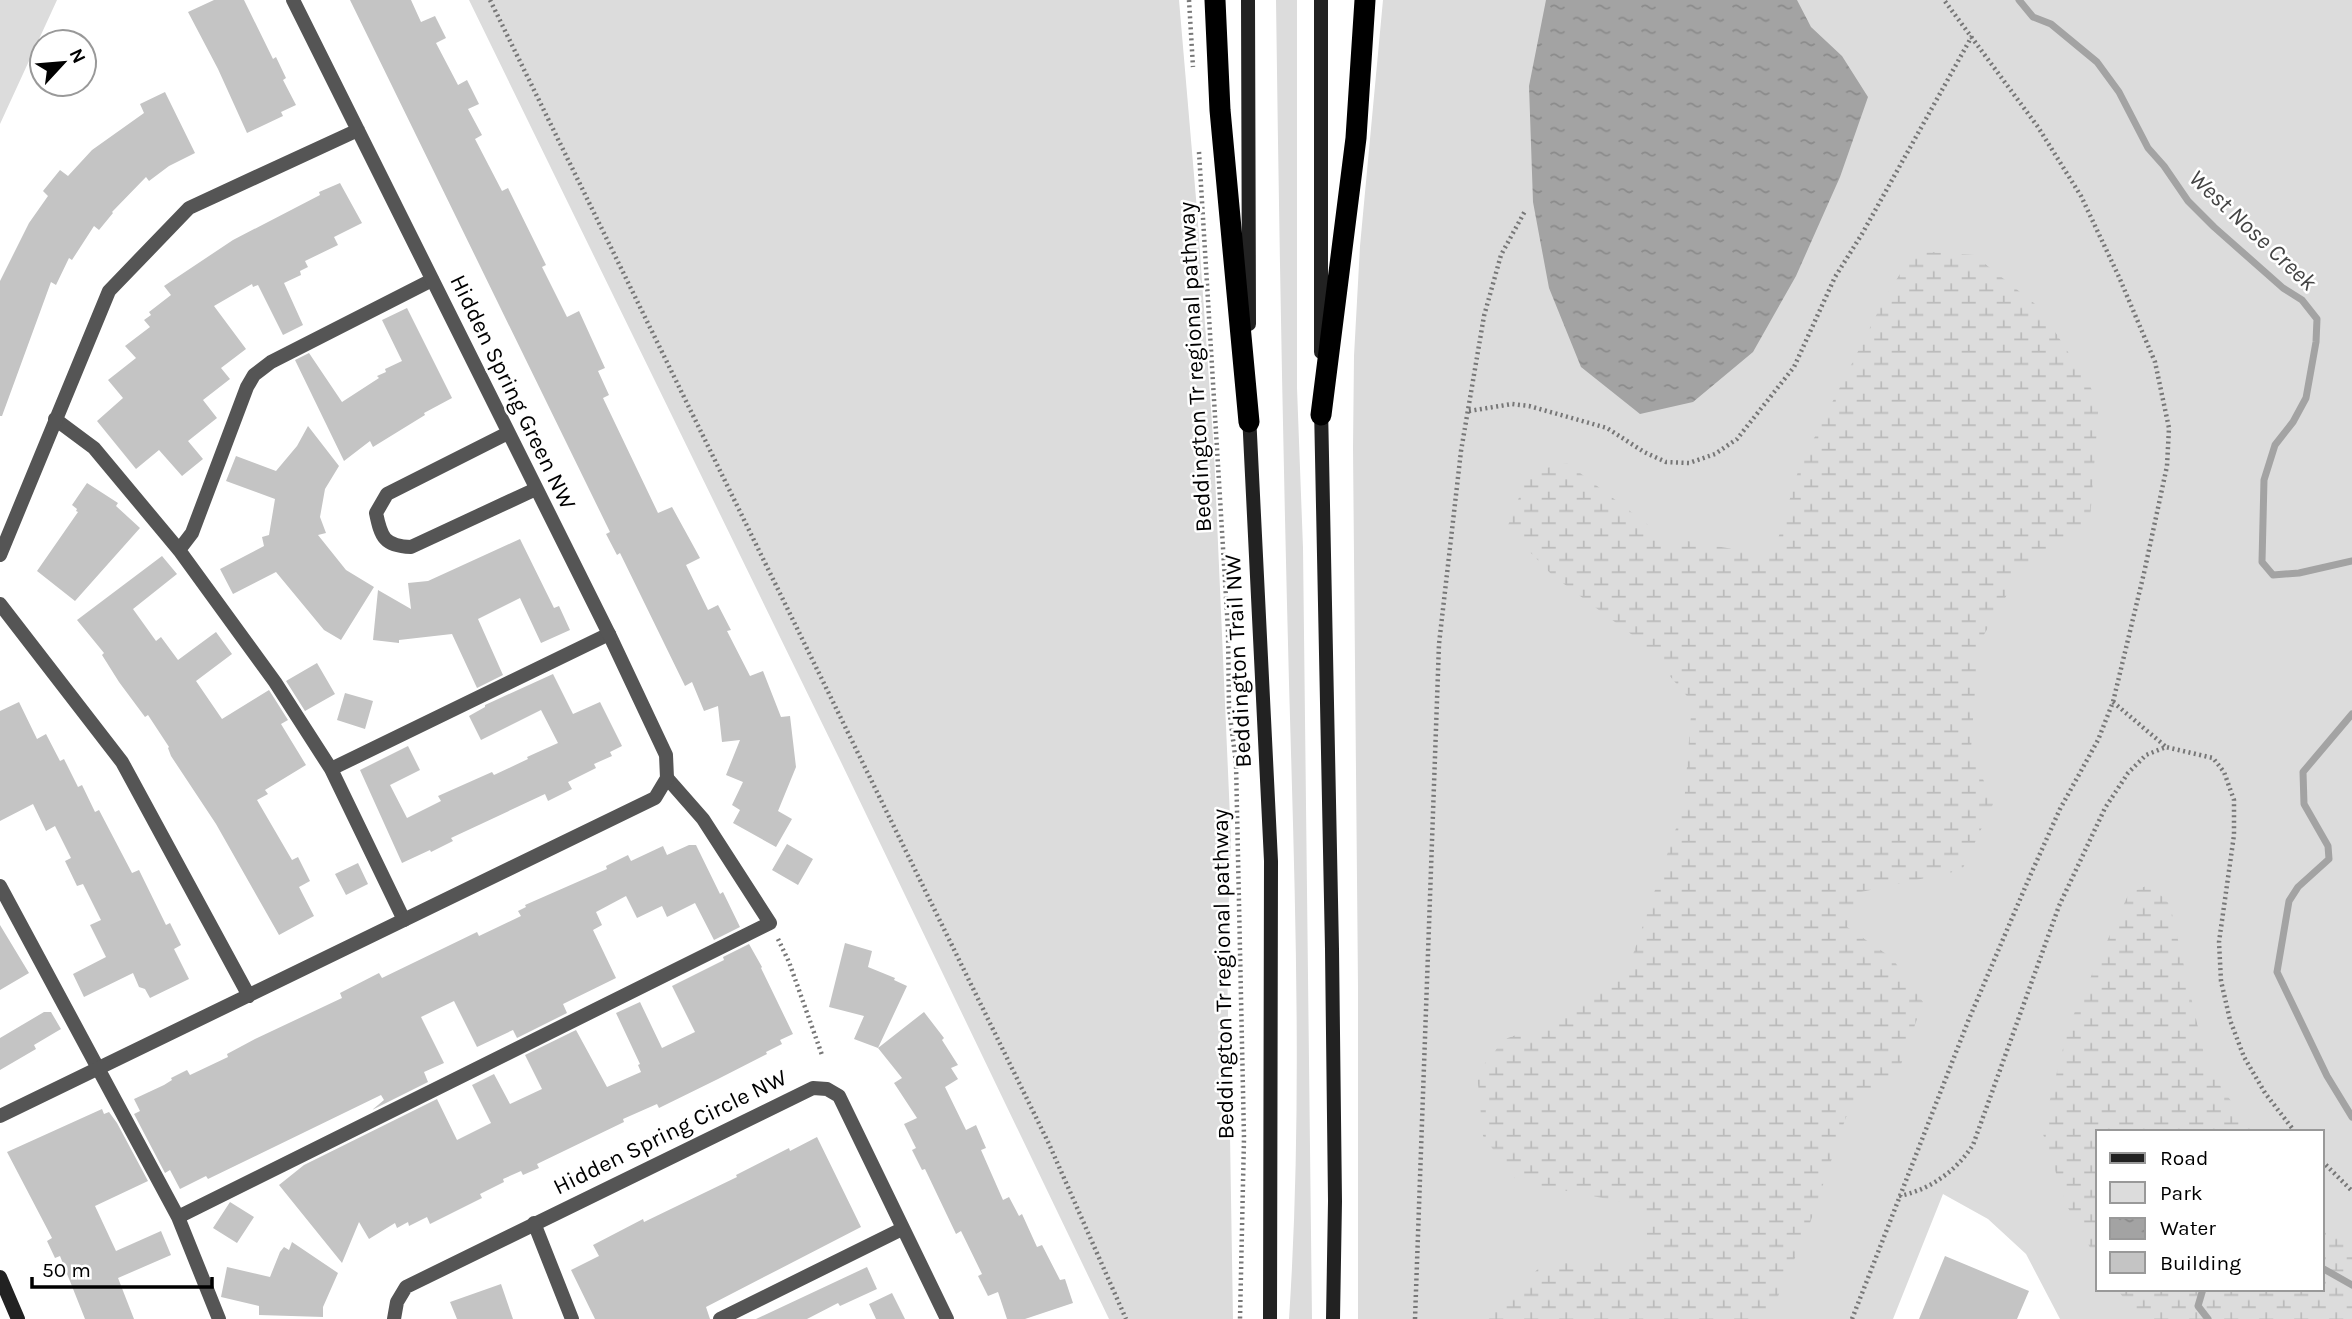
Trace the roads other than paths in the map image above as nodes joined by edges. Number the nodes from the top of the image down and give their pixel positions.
1 (293, 0) edge
2 (1215, 0) edge
3 (1248, 0) edge
4 (1321, 0) edge
5 (1365, 0) edge
6 (358, 130) junction
7 (432, 280) junction
8 (1321, 415) junction
9 (55, 419) junction
10 (1249, 422) junction
11 (508, 433) junction
12 (536, 489) junction
13 (179, 550) junction
14 (0, 555) edge
15 (0, 604) edge
16 (609, 634) junction
17 (331, 769) junction
18 (667, 778) junction
19 (0, 886) edge
20 (404, 920) junction
21 (249, 996) junction
22 (98, 1069) junction
23 (0, 1115) edge
24 (178, 1217) junction
25 (534, 1223) junction
26 (902, 1229) junction
27 (0, 1277) edge
28 (18, 1319) edge
29 (219, 1319) edge
30 (394, 1319) edge
31 (572, 1319) edge
32 (720, 1319) edge
33 (947, 1319) edge
34 (1270, 1319) edge
35 (1333, 1319) edge

1 - 6 street, Hidden Spring Green NW
2 - 10 highway
3 - 10 main road, Beddington Trail NW
4 - 8 main road
5 - 8 highway
6 - 7 street, Hidden Spring Green NW
6 - 9 street
7 - 11 street, Hidden Spring Green NW
7 - 13 street
8 - 35 main road
9 - 13 street
9 - 14 street
10 - 34 main road, Beddington Trail NW
11 - 12 street, Hidden Spring Green NW
11 - 12 street
12 - 16 street, Hidden Spring Green NW
13 - 17 street
15 - 21 street
16 - 17 street
16 - 18 street, Hidden Spring Green NW
17 - 20 street
18 - 20 street
18 - 24 street
19 - 22 street
20 - 21 street
21 - 22 street
22 - 23 street
22 - 24 street
24 - 29 street
25 - 26 street, Hidden Spring Circle NW
25 - 30 street, Hidden Spring Circle NW
25 - 31 street
26 - 32 street
26 - 33 street, Hidden Spring Circle NW
27 - 28 main road

